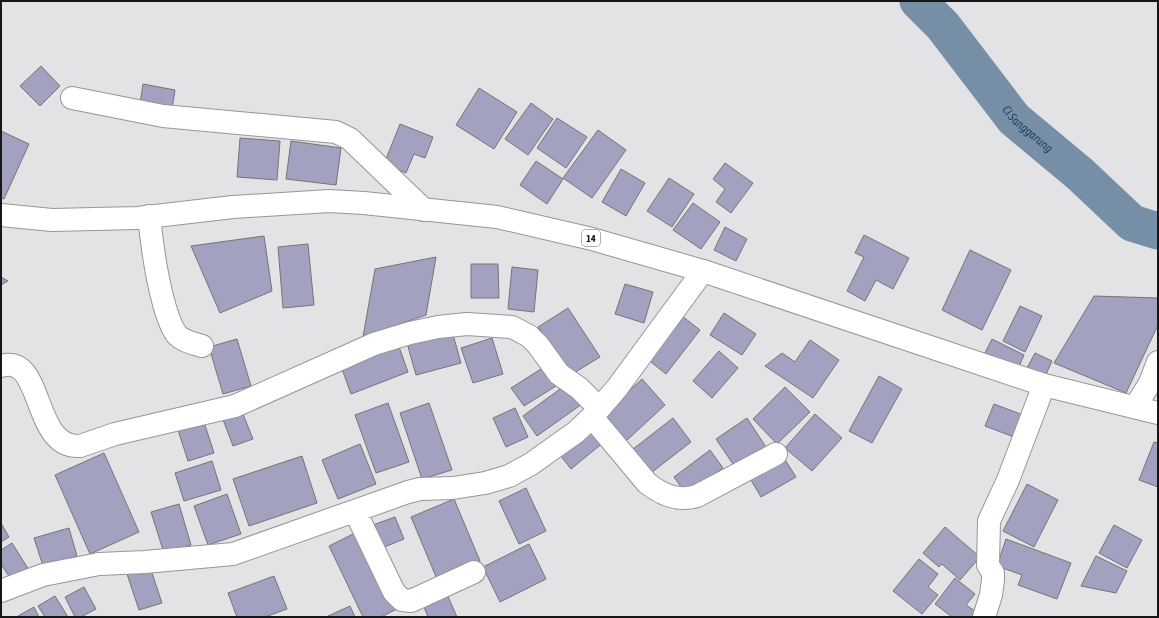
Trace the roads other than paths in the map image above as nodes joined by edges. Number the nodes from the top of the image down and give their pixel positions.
1 (72, 98) dead end
2 (424, 210) junction
3 (1, 215) edge
4 (149, 216) junction
5 (703, 271) junction
6 (202, 346) dead end
7 (1158, 362) edge
8 (1, 366) edge
9 (1044, 385) junction
10 (1135, 407) junction
11 (596, 412) junction
12 (1158, 413) edge
13 (776, 454) dead end
14 (355, 510) junction
15 (474, 572) dead end
16 (1, 591) edge
17 (984, 617) edge

1 - 2 main road
2 - 4 main road, 14
2 - 5 main road, 14
3 - 4 main road, 14
4 - 6 main road
5 - 9 main road, 14
5 - 11 main road
7 - 10 main road
8 - 11 main road
9 - 10 main road, 14
9 - 17 main road
10 - 12 main road, 14
11 - 13 main road
11 - 14 main road
14 - 15 main road
14 - 16 main road

